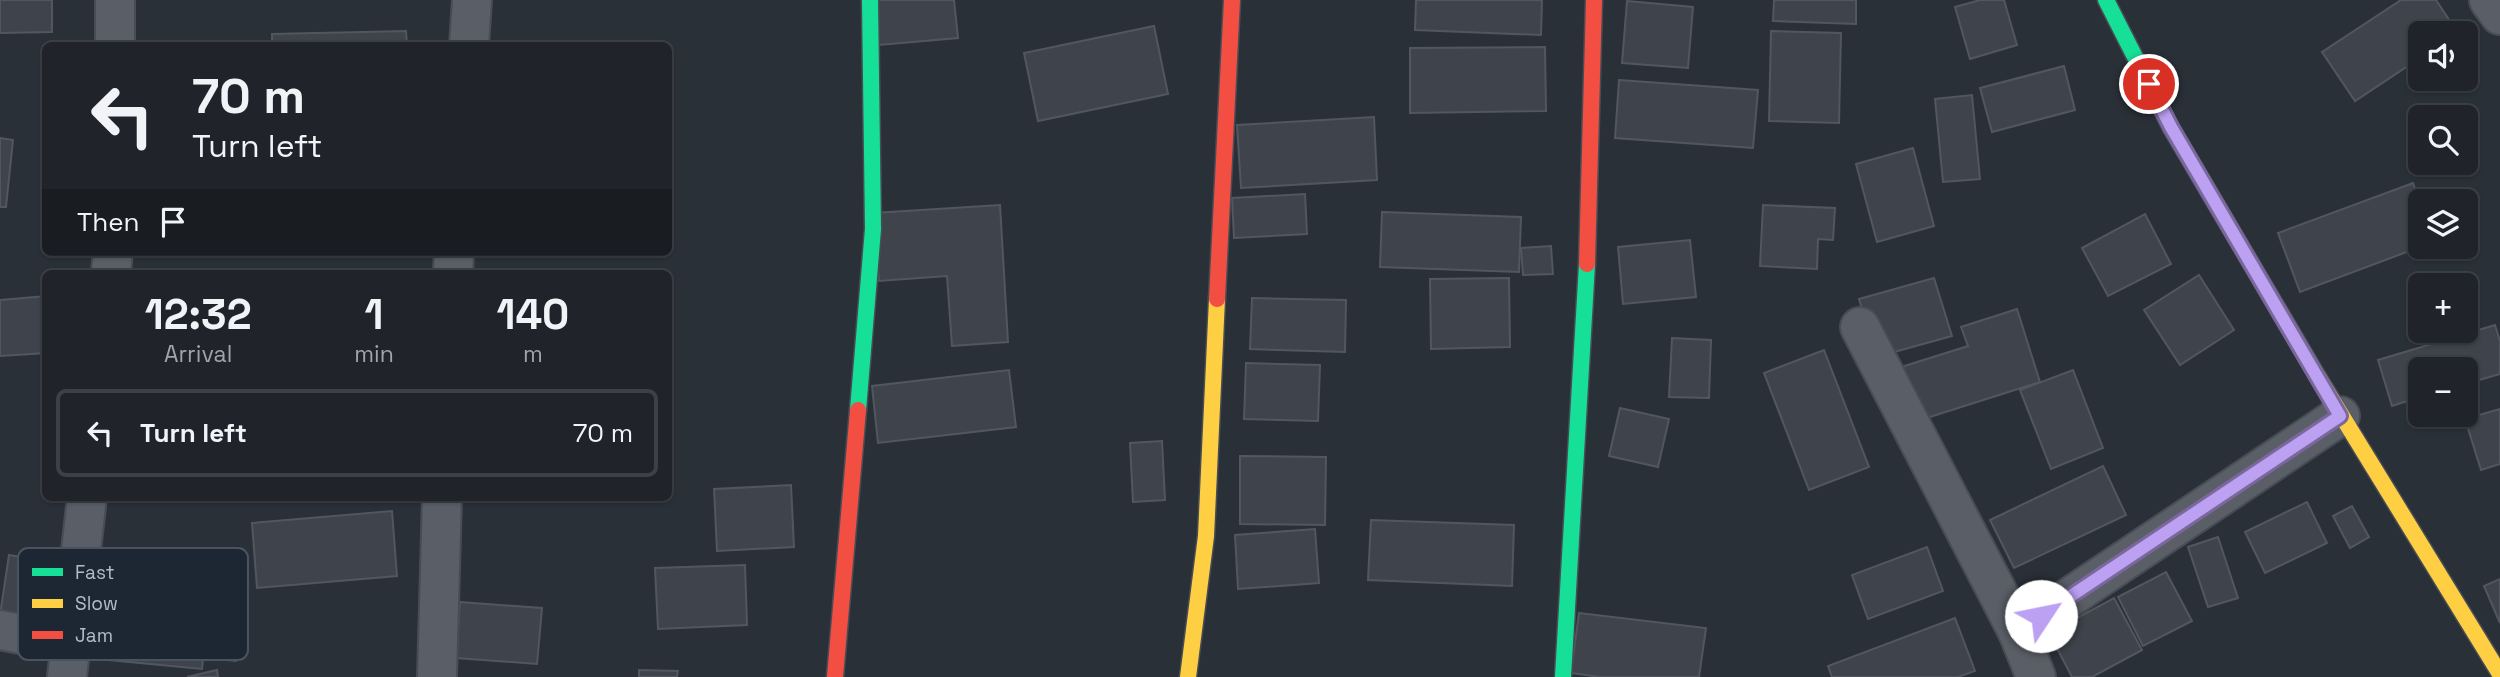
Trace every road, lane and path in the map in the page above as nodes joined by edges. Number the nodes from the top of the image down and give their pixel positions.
1 (115, 0) edge
2 (472, 0) edge
3 (870, 0) edge
4 (1232, 0) edge
5 (1594, 0) edge
6 (2106, 0) edge
7 (2489, 0) edge
8 (2500, 15) edge
9 (115, 42) edge
10 (469, 42) edge
11 (1860, 327) dead end
12 (2340, 416) junction
13 (87, 501) edge
14 (442, 501) edge
15 (81, 548) edge
16 (0, 630) edge
17 (2018, 632) junction
18 (18, 638) edge
19 (2500, 674) edge
20 (437, 677) edge
21 (835, 677) edge
22 (1188, 677) edge
23 (1563, 677) edge
24 (2036, 677) edge

1 - 9 street
2 - 10 street
3 - 21 street
4 - 22 street
5 - 23 street
6 - 12 street
7 - 8 street
11 - 17 street
12 - 17 street
12 - 19 street
13 - 15 street
14 - 20 street
16 - 18 street
17 - 24 street

